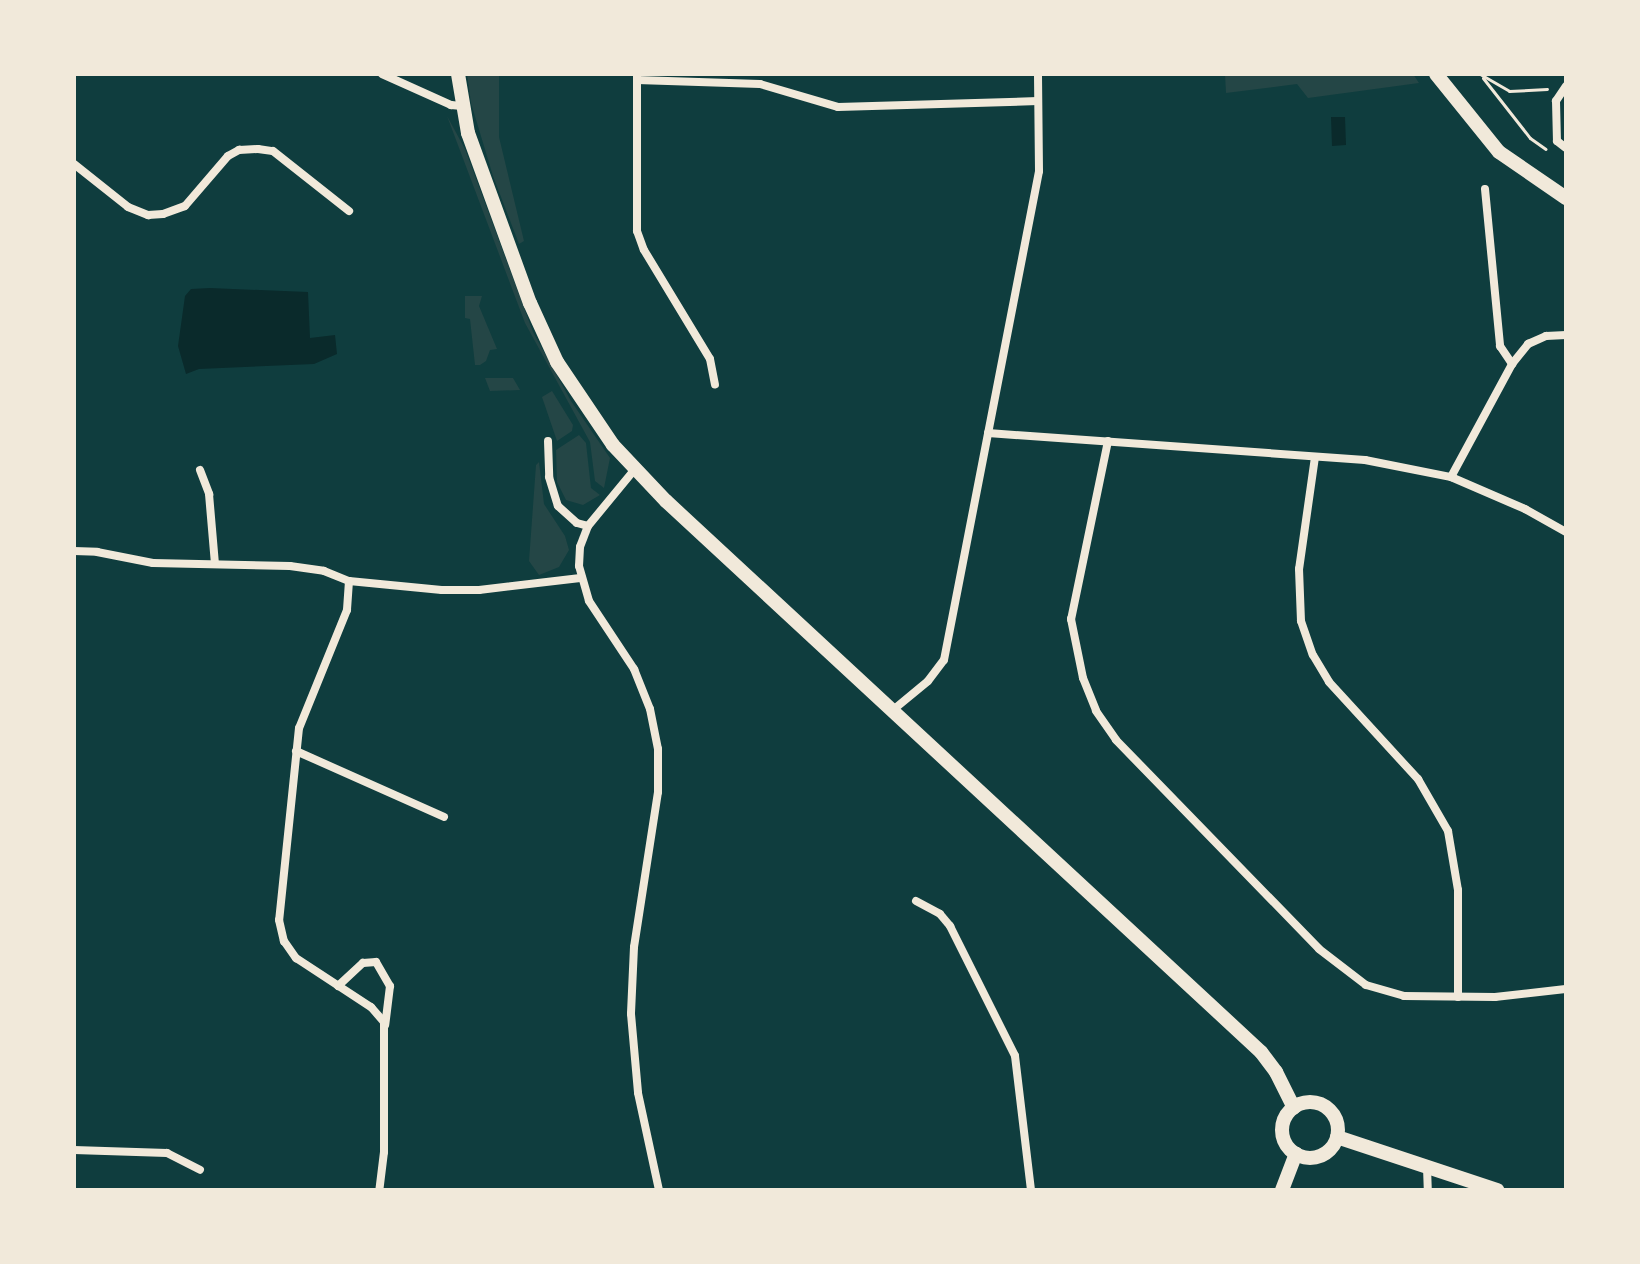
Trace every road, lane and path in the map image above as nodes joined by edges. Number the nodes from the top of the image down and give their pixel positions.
1 (382, 74) edge
2 (458, 74) edge
3 (1038, 74) edge
4 (1436, 74) edge
5 (1481, 76) edge
6 (637, 77) edge
7 (1564, 88) edge
8 (1038, 101) junction
9 (462, 106) junction
10 (1566, 148) edge
11 (1554, 154) dead end
12 (74, 164) edge
13 (1485, 189) dead end
14 (1566, 198) edge
15 (349, 211) dead end
16 (1566, 335) edge
17 (1512, 364) junction
18 (715, 385) dead end
19 (988, 433) junction
20 (548, 441) dead end
21 (1108, 441) junction
22 (1315, 457) junction
23 (635, 469) junction
24 (200, 470) dead end
25 (1451, 477) junction
26 (588, 526) junction
27 (1566, 532) edge
28 (74, 551) edge
29 (215, 564) junction
30 (580, 578) junction
31 (349, 581) junction
32 (893, 710) junction
33 (296, 751) junction
34 (444, 817) dead end
35 (916, 901) dead end
36 (338, 986) junction
37 (1566, 989) edge
38 (1458, 997) junction
39 (385, 1025) junction
40 (1294, 1108) junction
41 (1337, 1137) junction
42 (74, 1150) edge
43 (1296, 1154) junction
44 (1427, 1167) junction
45 (200, 1170) dead end
46 (379, 1190) edge
47 (659, 1190) edge
48 (1031, 1190) edge
49 (1282, 1190) edge
50 (1428, 1190) edge
51 (1497, 1190) edge

1 - 9 street
2 - 9 street
3 - 8 street
4 - 14 street
5 - 7 path
5 - 11 path
6 - 8 street
6 - 18 street
7 - 10 street
8 - 19 street
9 - 23 street
12 - 15 street
13 - 17 street
16 - 17 street
17 - 25 street
19 - 21 street
19 - 32 street
20 - 26 street
21 - 22 street
21 - 38 street
22 - 25 street
22 - 38 street
23 - 26 street
23 - 32 street
24 - 29 street
25 - 27 street
26 - 30 street
28 - 29 street
29 - 31 street
30 - 31 street
30 - 47 street
31 - 33 street
32 - 40 street
33 - 34 street
33 - 36 street
35 - 48 street
36 - 39 street
36 - 39 street
37 - 38 street
39 - 46 street
40 - 41 street
40 - 43 street
41 - 43 street
41 - 44 street
42 - 45 street
43 - 49 street
44 - 50 street
44 - 51 street

